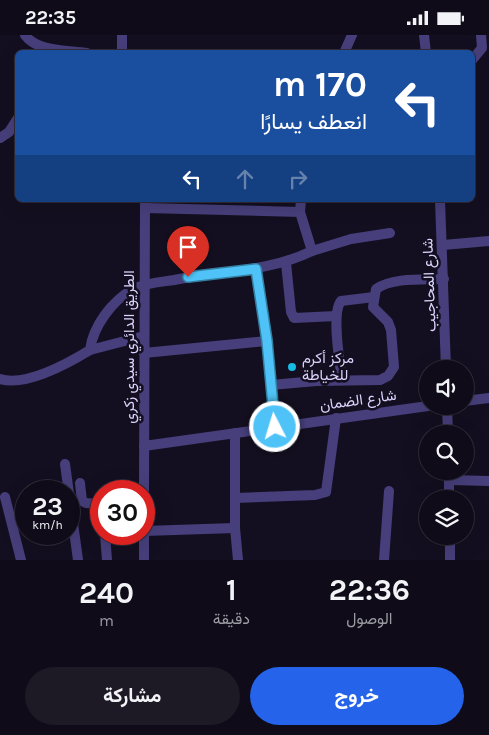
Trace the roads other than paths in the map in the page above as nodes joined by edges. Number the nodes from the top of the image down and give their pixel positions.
1 (25, 35) edge
2 (122, 35) edge
3 (352, 35) edge
4 (424, 35) edge
5 (482, 35) edge
6 (69, 50) edge
7 (122, 50) edge
8 (345, 50) edge
9 (426, 50) edge
10 (475, 56) edge
11 (15, 123) edge
12 (0, 138) edge
13 (301, 202) edge
14 (440, 202) edge
15 (145, 204) edge
16 (300, 212) junction
17 (390, 233) dead end
18 (489, 241) edge
19 (443, 245) junction
20 (312, 251) junction
21 (286, 263) junction
22 (256, 269) junction
23 (444, 279) junction
24 (144, 286) junction
25 (374, 297) junction
26 (336, 316) junction
27 (144, 335) junction
28 (267, 341) junction
29 (90, 350) junction
30 (144, 353) junction
31 (446, 360) edge
32 (0, 379) edge
33 (342, 380) junction
34 (271, 385) junction
35 (489, 398) edge
36 (474, 400) edge
37 (419, 406) edge
38 (336, 419) junction
39 (275, 427) junction
40 (234, 433) junction
41 (144, 446) junction
42 (65, 464) dead end
43 (474, 479) edge
44 (144, 480) edge
45 (489, 481) edge
46 (80, 483) dead end
47 (389, 491) dead end
48 (5, 497) dead end
49 (235, 498) junction
50 (90, 503) edge
51 (235, 528) junction
52 (155, 532) edge
53 (106, 545) edge
54 (144, 545) edge
55 (450, 545) edge
56 (21, 560) edge
57 (78, 560) edge
58 (107, 560) edge
59 (144, 560) edge
60 (238, 560) edge
61 (384, 560) edge
62 (450, 560) edge

1 - 6 street
2 - 7 street
3 - 8 street
4 - 9 street
5 - 10 street
11 - 12 street
13 - 16 street
14 - 19 street, شارع المحاجيب
15 - 16 street
15 - 24 street, الطريق الدائري سيدي زكري
16 - 20 street
17 - 20 street
18 - 19 street
19 - 23 street, شارع المحاجيب
20 - 21 street
21 - 22 street
21 - 26 street
22 - 24 street
22 - 28 street
23 - 25 street
23 - 31 street, شارع المحاجيب
24 - 27 street, الطريق الدائري سيدي زكري
24 - 29 street
25 - 26 street
25 - 33 street
26 - 33 street
27 - 29 street
27 - 30 street, الطريق الدائري سيدي زكري
28 - 30 street
28 - 34 street
29 - 32 street
30 - 41 street, الطريق الدائري سيدي زكري
33 - 34 street
34 - 39 street
35 - 36 street
37 - 38 street, شارع الضمان
38 - 39 street, شارع الضمان
38 - 49 street
39 - 40 street, شارع الضمان
40 - 41 street, شارع الضمان
40 - 49 street
41 - 44 street, الطريق الدائري سيدي زكري
42 - 57 street
43 - 45 street
46 - 50 street
47 - 61 street
48 - 56 street
49 - 51 street
51 - 52 street
51 - 60 street
53 - 58 street
54 - 59 street
55 - 62 street

